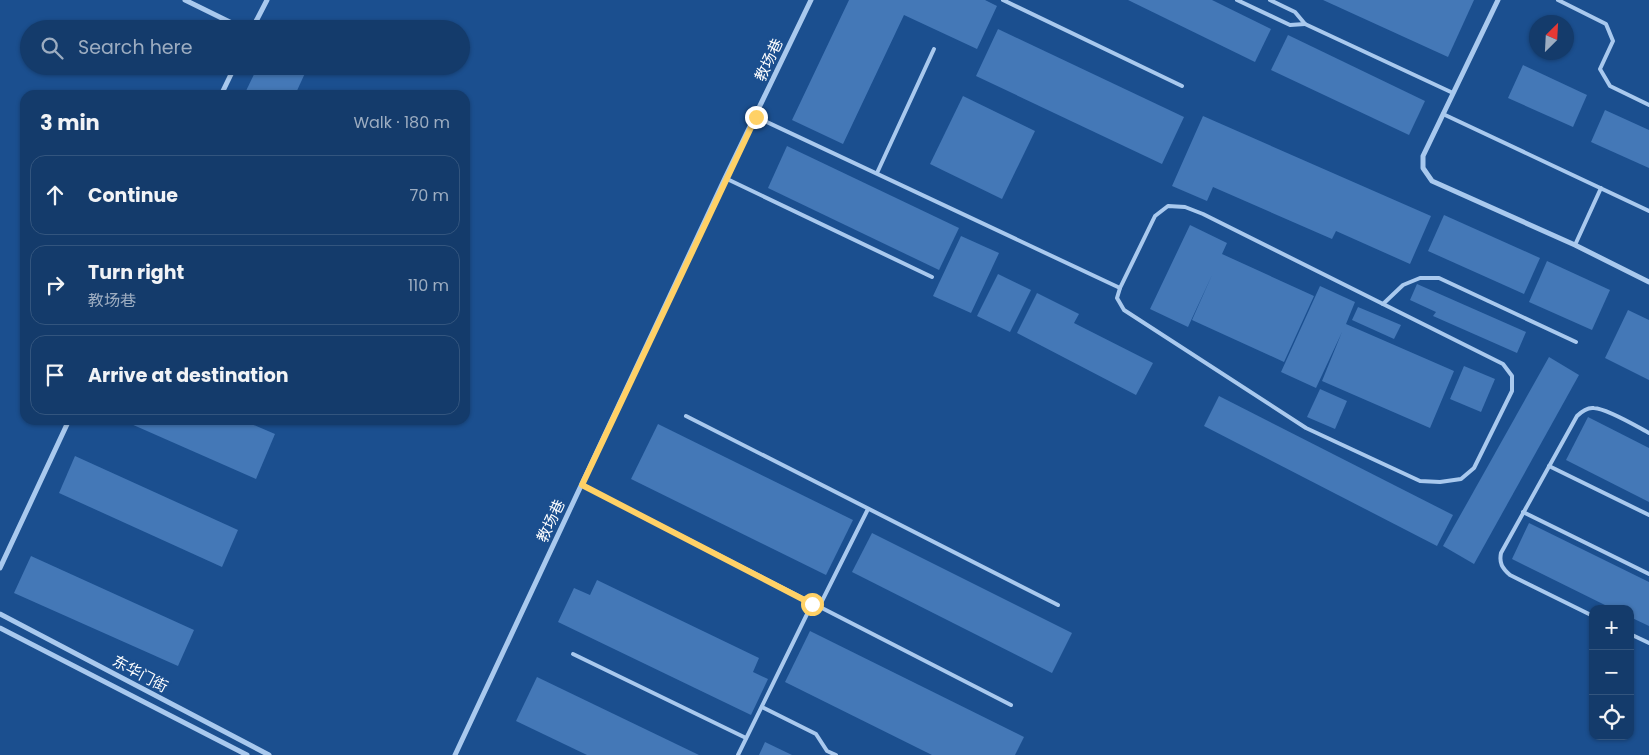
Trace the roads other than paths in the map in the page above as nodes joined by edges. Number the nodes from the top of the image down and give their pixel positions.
1 (185, 0) edge
2 (267, 0) edge
3 (811, 0) edge
4 (1003, 0) edge
5 (1237, 0) edge
6 (1270, 0) edge
7 (1498, 0) edge
8 (1558, 0) edge
9 (226, 20) edge
10 (257, 20) edge
11 (1306, 24) junction
12 (934, 49) dead end
13 (231, 75) edge
14 (1182, 86) dead end
15 (223, 90) edge
16 (1453, 93) junction
17 (1649, 105) edge
18 (1443, 114) junction
19 (756, 117) junction
20 (877, 173) junction
21 (726, 178) junction
22 (1602, 188) junction
23 (1649, 210) edge
24 (1575, 245) junction
25 (932, 277) dead end
26 (1649, 282) edge
27 (1120, 288) junction
28 (1382, 304) junction
29 (1576, 342) dead end
30 (686, 416) dead end
31 (67, 425) edge
32 (1649, 433) edge
33 (1549, 466) junction
34 (582, 485) junction
35 (868, 509) junction
36 (1523, 512) junction
37 (1649, 515) edge
38 (0, 568) edge
39 (1649, 574) edge
40 (812, 604) junction
41 (1058, 605) dead end
42 (820, 607) junction
43 (0, 614) edge
44 (1589, 614) edge
45 (0, 628) edge
46 (1634, 636) edge
47 (1649, 643) edge
48 (573, 654) dead end
49 (1011, 705) dead end
50 (762, 707) junction
51 (746, 738) junction
52 (247, 755) edge
53 (269, 755) edge
54 (456, 755) edge
55 (738, 755) edge
56 (836, 755) edge

1 - 9 street
2 - 10 street
3 - 19 street, 教场巷
4 - 14 lane
5 - 11 lane
6 - 11 lane
7 - 16 street
8 - 17 lane
11 - 16 lane
12 - 20 lane
13 - 15 street
16 - 18 street
18 - 22 lane
18 - 24 street
19 - 20 lane
19 - 21 street, 教场巷
20 - 27 lane
21 - 25 lane
21 - 34 street, 教场巷
22 - 23 lane
22 - 24 lane
24 - 26 street
27 - 28 lane
27 - 28 lane
28 - 29 lane
30 - 35 lane
31 - 38 street
32 - 33 lane
33 - 36 lane
33 - 37 lane
34 - 40 lane
34 - 54 street, 教场巷
35 - 41 lane
35 - 42 lane
36 - 39 lane
36 - 44 lane
40 - 42 lane
40 - 50 lane
42 - 49 lane
43 - 53 street, 东华门街
45 - 52 street, 东华门街
46 - 47 lane
48 - 51 lane
50 - 51 lane
50 - 56 lane
51 - 55 lane

